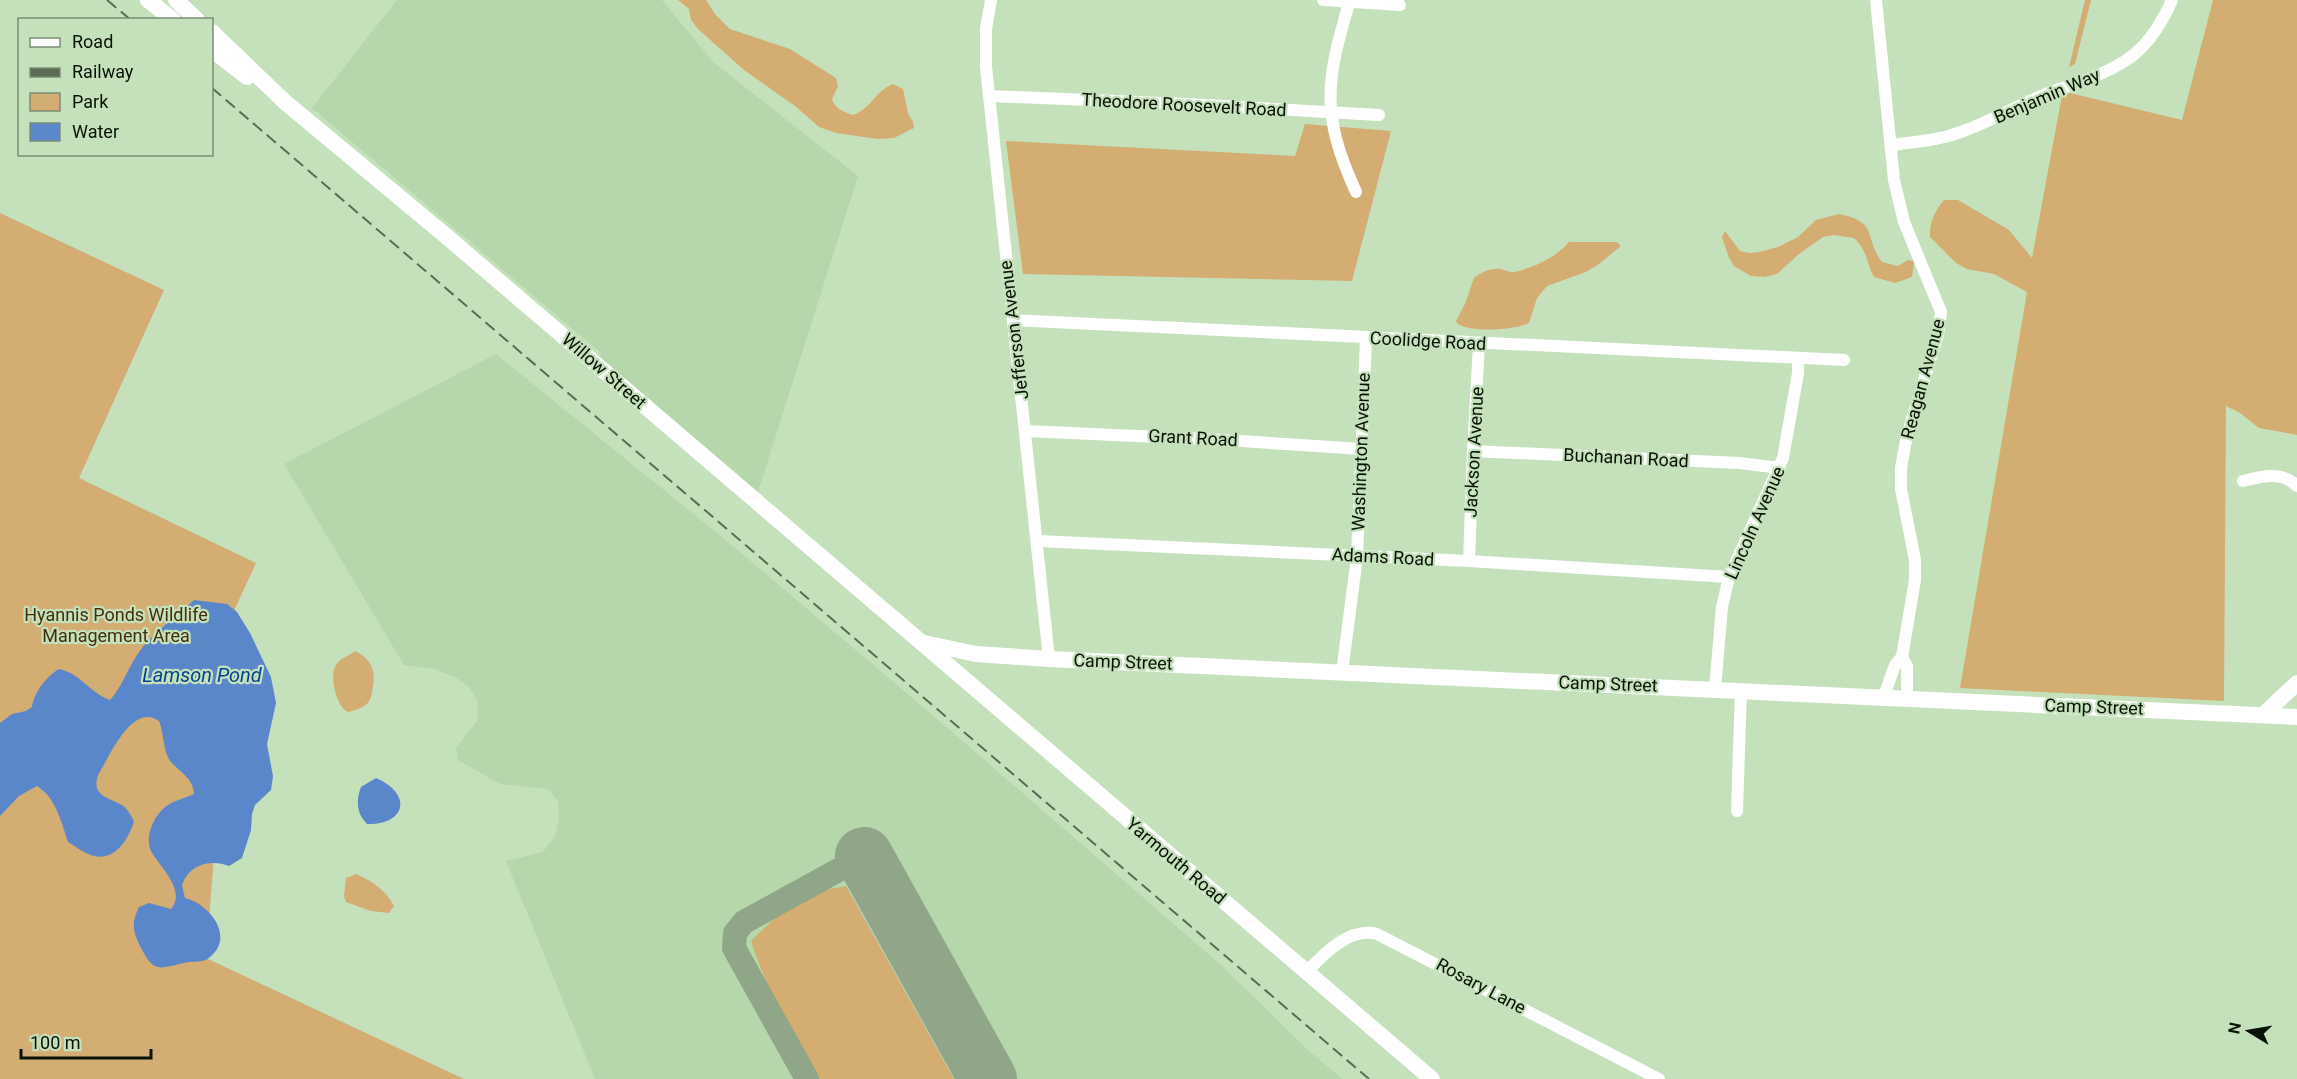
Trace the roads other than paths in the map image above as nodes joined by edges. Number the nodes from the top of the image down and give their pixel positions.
1 (148, 0) edge
2 (176, 0) edge
3 (991, 0) edge
4 (1323, 0) edge
5 (1876, 0) edge
6 (2172, 0) edge
7 (1349, 1) edge
8 (1400, 5) dead end
9 (170, 18) edge
10 (195, 18) edge
11 (213, 33) edge
12 (213, 51) edge
13 (988, 96) junction
14 (285, 102) junction
15 (1330, 111) junction
16 (1379, 115) dead end
17 (1891, 146) junction
18 (1356, 192) dead end
19 (1013, 320) junction
20 (1366, 338) junction
21 (1479, 344) junction
22 (1798, 358) junction
23 (1844, 360) dead end
24 (1026, 431) junction
25 (1361, 449) junction
26 (1473, 452) junction
27 (1780, 468) junction
28 (2243, 482) dead end
29 (2297, 486) edge
30 (1038, 541) junction
31 (1357, 556) junction
32 (1469, 561) junction
33 (1729, 577) junction
34 (920, 643) junction
35 (976, 654) junction
36 (1902, 657) junction
37 (1049, 659) junction
38 (1342, 672) junction
39 (959, 675) junction
40 (2294, 687) edge
41 (1715, 689) junction
42 (1741, 690) junction
43 (1884, 696) junction
44 (1907, 698) junction
45 (2263, 715) junction
46 (2294, 716) edge
47 (1737, 811) dead end
48 (1307, 972) junction
49 (1432, 1079) edge
50 (1659, 1079) edge

1 - 9 main road
2 - 10 main road
3 - 13 street, Jefferson Avenue
4 - 7 street
5 - 17 street, Reagan Avenue
6 - 17 street, Benjamin Way
7 - 8 street
7 - 15 street
11 - 14 main road, Willow Street
12 - 14 main road, Willow Street
13 - 15 street, Theodore Roosevelt Road
13 - 19 street, Jefferson Avenue
14 - 34 main road, Willow Street
15 - 16 street, Theodore Roosevelt Road
15 - 18 street
17 - 36 street, Reagan Avenue
19 - 20 street, Coolidge Road
19 - 24 street, Jefferson Avenue
20 - 21 street, Coolidge Road
20 - 25 street, Washington Avenue
21 - 22 street, Coolidge Road
21 - 26 street, Jackson Avenue
22 - 23 street, Coolidge Road
22 - 27 street, Lincoln Avenue
24 - 25 street, Grant Road
24 - 30 street, Jefferson Avenue
25 - 31 street, Washington Avenue
26 - 27 street, Buchanan Road
26 - 32 street, Jackson Avenue
27 - 33 street, Lincoln Avenue
28 - 29 street
30 - 31 street, Adams Road
30 - 37 street, Jefferson Avenue
31 - 32 street, Adams Road
31 - 38 street, Washington Avenue
32 - 33 street, Adams Road
33 - 41 street, Lincoln Avenue
34 - 35 main road, Camp Street
34 - 39 main road, Yarmouth Road
35 - 37 main road, Camp Street
35 - 39 main road
36 - 43 street, Reagan Avenue
36 - 44 street, Reagan Avenue
37 - 38 main road, Camp Street
38 - 41 main road, Camp Street
39 - 48 main road, Yarmouth Road
40 - 45 main road
40 - 46 main road
41 - 42 main road, Camp Street
42 - 43 main road, Camp Street
42 - 47 street
43 - 44 main road, Camp Street
44 - 45 main road, Camp Street
45 - 46 main road, Camp Street
48 - 49 main road, Yarmouth Road
48 - 50 street, Rosary Lane

